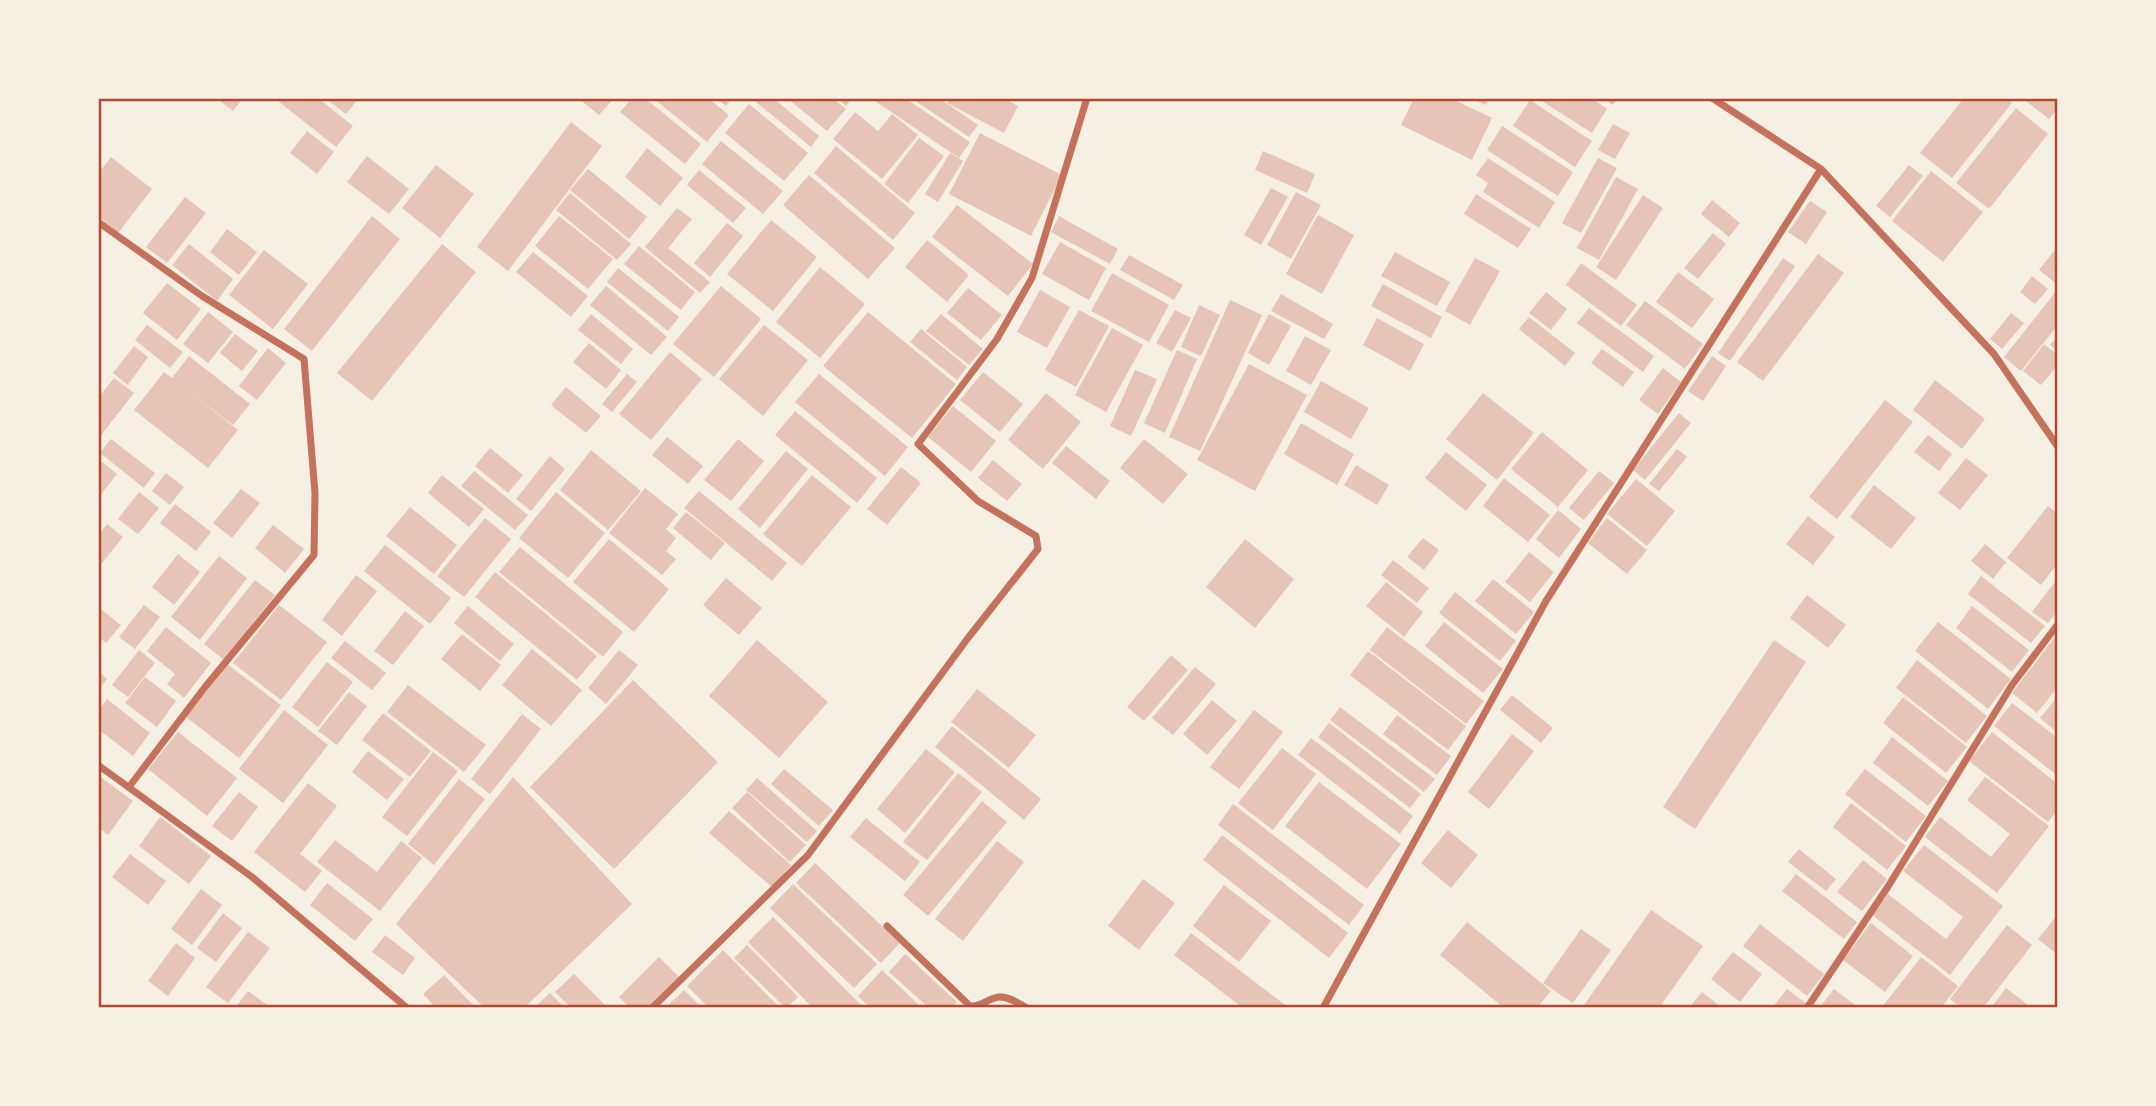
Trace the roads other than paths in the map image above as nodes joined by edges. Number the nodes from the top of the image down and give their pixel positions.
1 (1087, 98) edge
2 (1712, 98) edge
3 (1821, 169) junction
4 (98, 222) edge
5 (2058, 447) edge
6 (2058, 624) edge
7 (98, 765) edge
8 (129, 788) junction
9 (887, 926) dead end
10 (407, 1008) edge
11 (652, 1008) edge
12 (1027, 1008) edge
13 (1323, 1008) edge
14 (1807, 1008) edge

1 - 11 street
2 - 3 street
3 - 5 street
3 - 13 street
4 - 8 street
6 - 14 street
7 - 8 street
8 - 10 street
9 - 12 street

